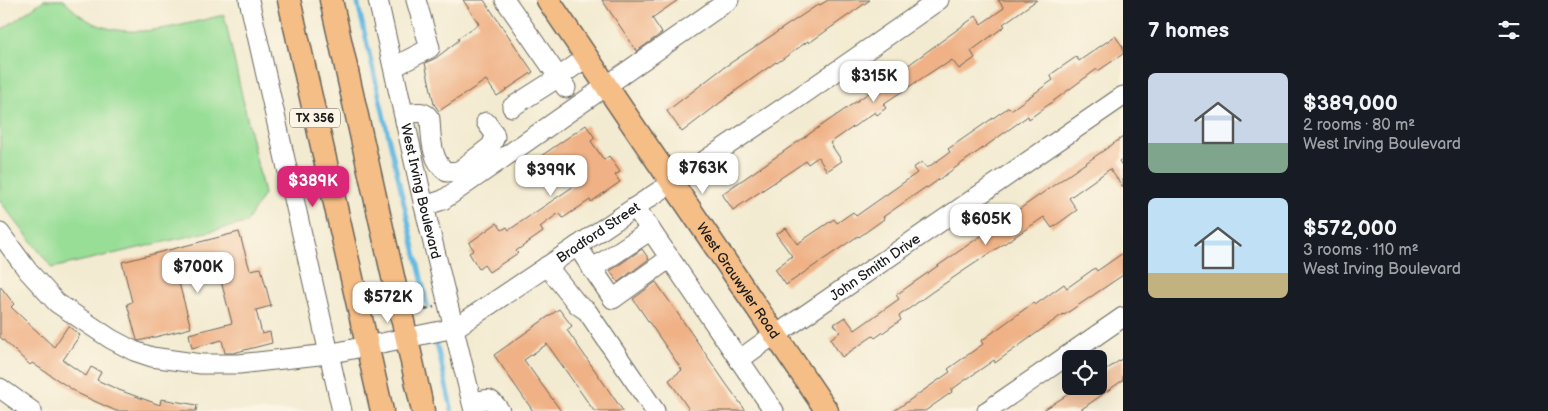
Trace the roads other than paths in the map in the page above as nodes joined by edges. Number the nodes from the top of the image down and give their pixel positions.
1 (249, 0) edge
2 (289, 0) edge
3 (330, 0) edge
4 (378, 0) edge
5 (416, 0) edge
6 (505, 0) edge
7 (548, 0) edge
8 (729, 0) edge
9 (939, 0) edge
10 (587, 57) junction
11 (394, 67) junction
12 (563, 83) junction
13 (607, 86) junction
14 (1123, 96) edge
15 (512, 107) dead end
16 (405, 114) junction
17 (486, 122) dead end
18 (672, 182) junction
19 (424, 206) junction
20 (635, 207) junction
21 (650, 230) junction
22 (0, 233) edge
23 (576, 246) junction
24 (670, 258) junction
25 (547, 266) junction
26 (592, 269) junction
27 (1123, 317) edge
28 (455, 328) junction
29 (775, 335) junction
30 (407, 337) junction
31 (366, 346) junction
32 (328, 354) junction
33 (738, 360) junction
34 (0, 388) edge
35 (473, 406) edge
36 (32, 411) edge
37 (342, 411) edge
38 (382, 411) edge
39 (423, 411) edge
40 (500, 411) edge
41 (655, 411) edge
42 (774, 411) edge
43 (827, 411) edge
44 (987, 411) edge

1 - 32 street
2 - 31 main road, TX 356
3 - 30 main road, TX 356
4 - 11 street, West Irving Boulevard
5 - 11 street
6 - 12 street
7 - 10 main road, West Grauwyler Road
8 - 13 street
9 - 18 street, Bradford Street
10 - 12 street
10 - 13 main road, West Grauwyler Road
11 - 16 street, West Irving Boulevard
12 - 15 street
13 - 18 main road, West Grauwyler Road
13 - 19 street
14 - 29 street, John Smith Drive
16 - 17 street
16 - 19 street, West Irving Boulevard
18 - 20 street, Bradford Street
18 - 29 main road, West Grauwyler Road
19 - 28 street, West Irving Boulevard
20 - 21 street
20 - 23 street, Bradford Street
21 - 24 street
21 - 26 street
22 - 32 street
23 - 25 street, Bradford Street
23 - 26 street
24 - 26 street
24 - 33 street
25 - 28 street, Bradford Street
25 - 41 street
27 - 44 street
28 - 30 street
28 - 35 street, West Irving Boulevard
29 - 33 street, John Smith Drive
29 - 43 main road, West Grauwyler Road
30 - 31 street
30 - 39 main road, TX 356
31 - 32 street
31 - 38 main road, TX 356
32 - 37 street
33 - 42 street
34 - 36 street
35 - 40 street

